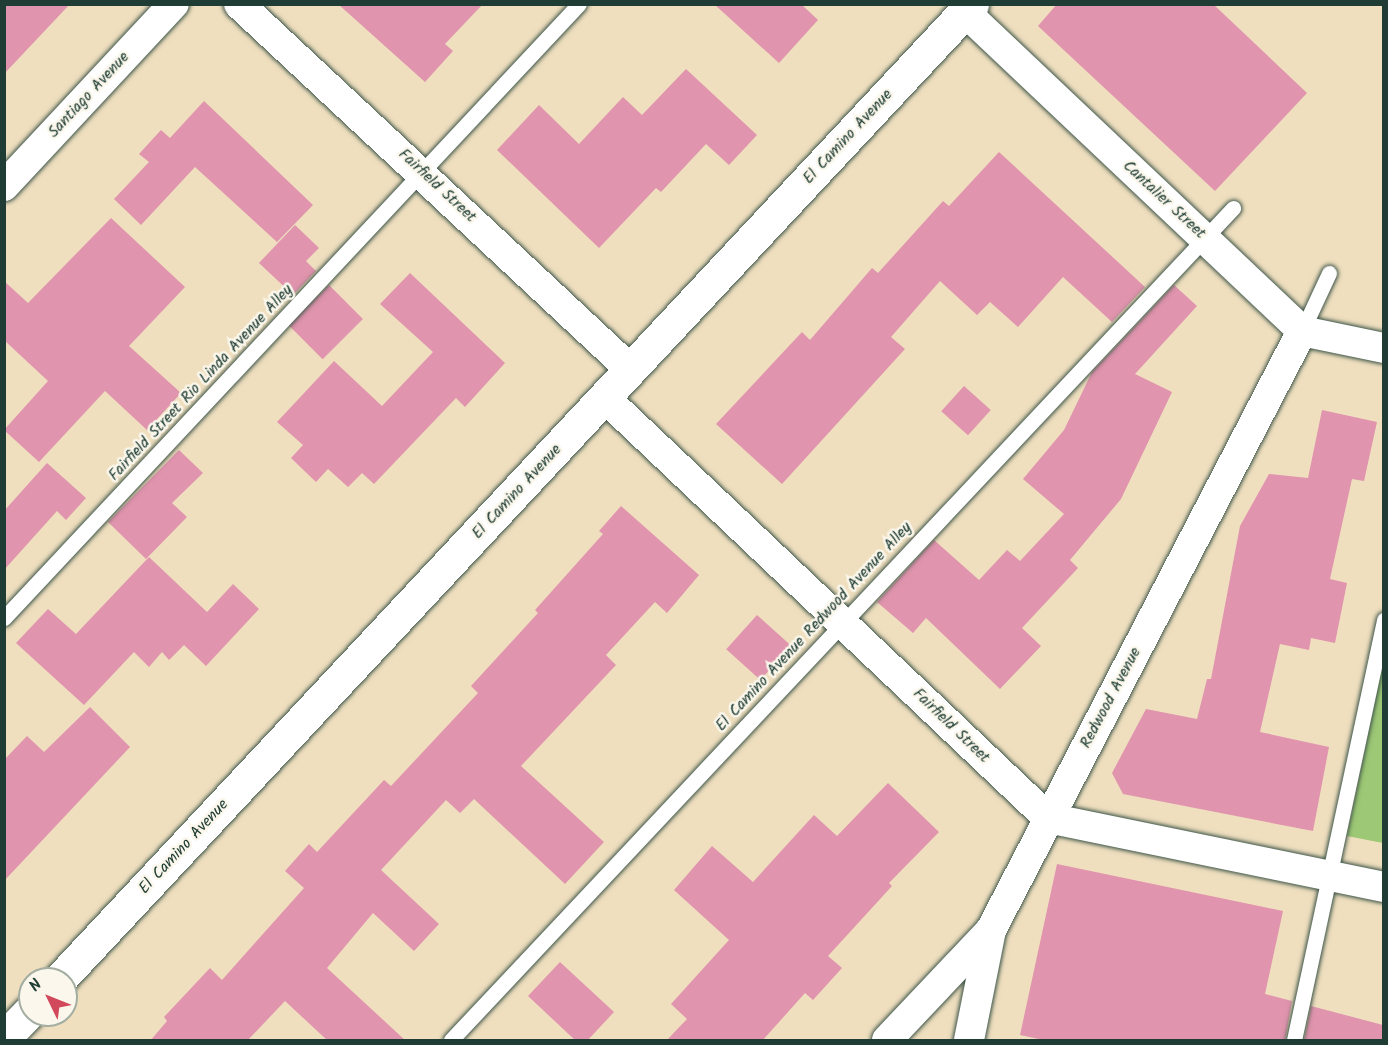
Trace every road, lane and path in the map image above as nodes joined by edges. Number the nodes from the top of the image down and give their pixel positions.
1 (174, 4) edge
2 (239, 4) edge
3 (579, 4) edge
4 (969, 8) edge
5 (423, 173) junction
6 (4, 186) edge
7 (1233, 208) dead end
8 (1204, 239) junction
9 (1329, 273) dead end
10 (1302, 331) junction
11 (1383, 348) edge
12 (631, 370) junction
13 (605, 398) junction
14 (4, 618) edge
15 (1383, 622) edge
16 (843, 623) junction
17 (1048, 818) junction
18 (1326, 876) junction
19 (1383, 887) edge
20 (991, 930) junction
21 (71, 967) edge
22 (18, 1023) edge
23 (4, 1038) edge
24 (451, 1041) edge
25 (887, 1041) edge
26 (969, 1041) edge
27 (1294, 1041) edge

1 - 6 street, Santiago Avenue
2 - 5 street, Fairfield Street
3 - 5 lane, Fairfield Street Rio Linda Avenue Alley
4 - 8 street, Cantalier Street
4 - 12 main road, El Camino Avenue
5 - 12 street, Fairfield Street
5 - 14 lane, Fairfield Street Rio Linda Avenue Alley
7 - 8 lane, El Camino Avenue Redwood Avenue Alley
8 - 10 street, Cantalier Street
8 - 16 lane, El Camino Avenue Redwood Avenue Alley
9 - 10 lane
10 - 11 street
10 - 17 street, Redwood Avenue
12 - 13 main road, El Camino Avenue
13 - 16 street, Fairfield Street
13 - 21 main road, El Camino Avenue
15 - 18 lane
16 - 17 street, Fairfield Street
16 - 24 lane, El Camino Avenue Redwood Avenue Alley
17 - 18 street
17 - 20 street, Redwood Avenue
18 - 19 street
18 - 27 lane
20 - 25 street, Redwood Avenue
20 - 26 street
22 - 23 main road

